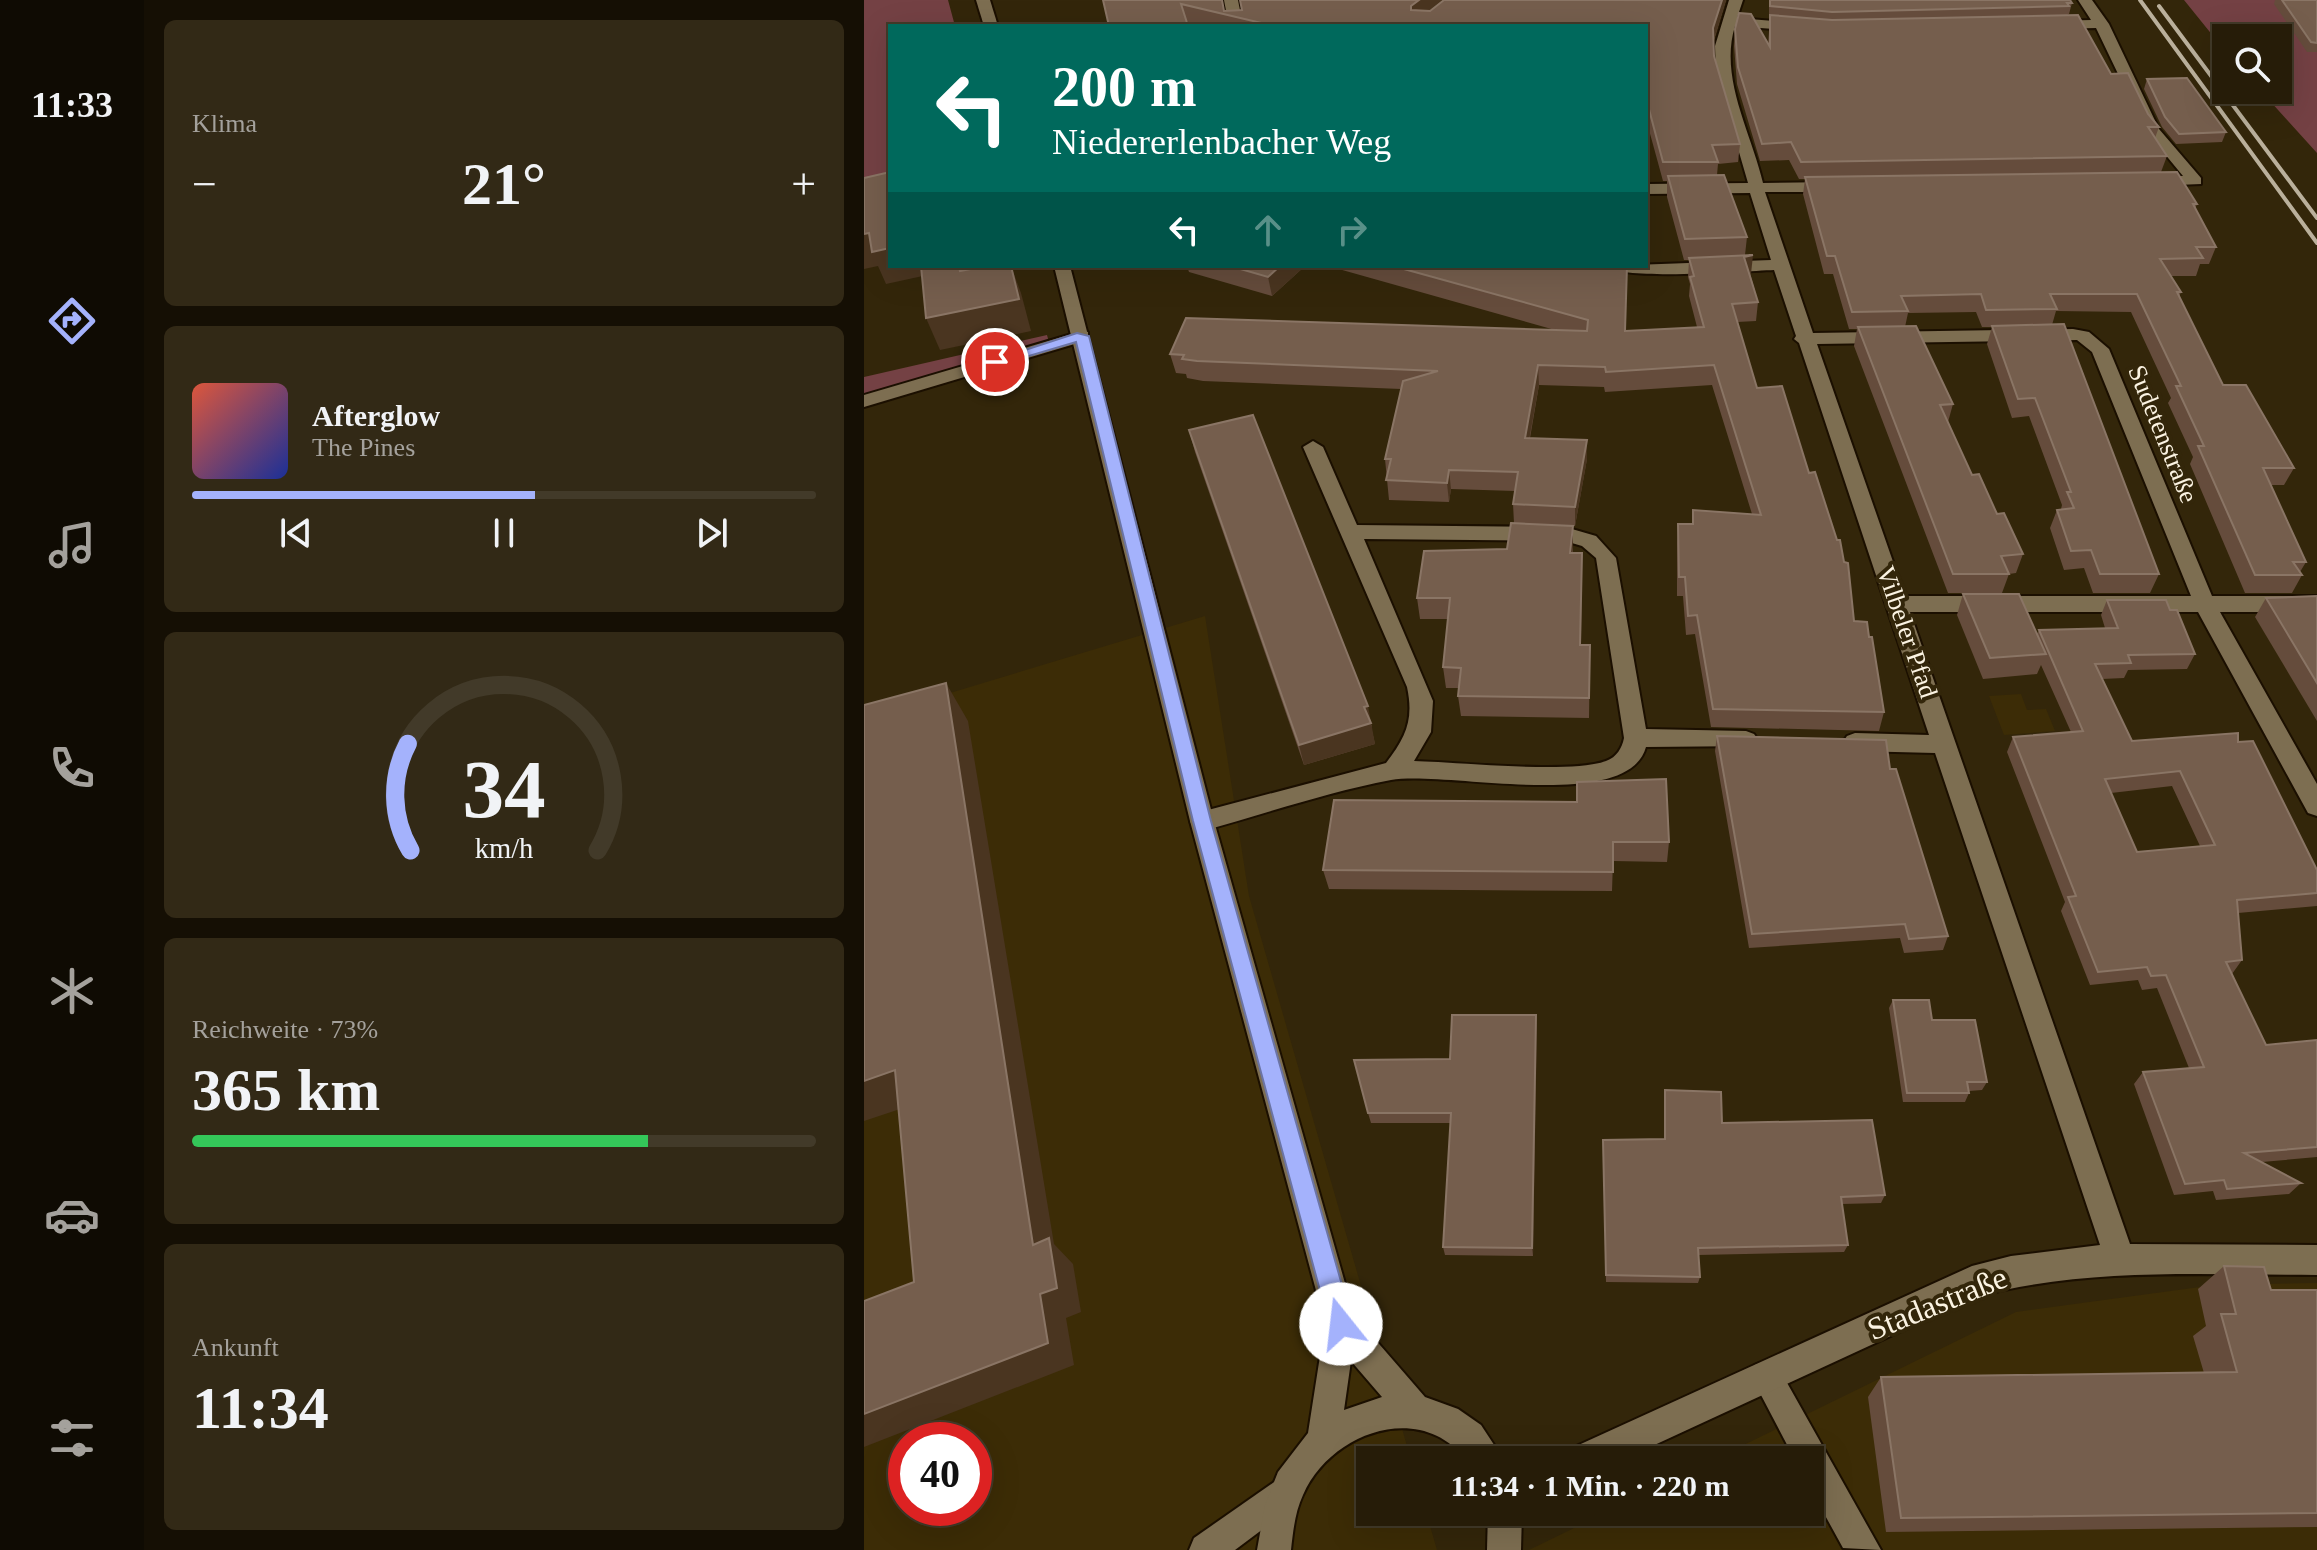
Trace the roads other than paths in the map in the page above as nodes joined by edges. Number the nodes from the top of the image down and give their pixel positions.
1 (983, 0) edge
2 (1231, 0) edge
3 (1736, 0) edge
4 (2085, 0) edge
5 (1729, 21) junction
6 (1235, 22) edge
7 (990, 24) edge
8 (2102, 24) junction
9 (2040, 25) edge
10 (1819, 29) edge
11 (2132, 182) edge
12 (1850, 187) edge
13 (1648, 189) edge
14 (1756, 189) junction
15 (1780, 265) junction
16 (1063, 268) edge
17 (1647, 268) edge
18 (1082, 336) junction
19 (1803, 339) junction
20 (864, 401) edge
21 (1313, 447) dead end
22 (1350, 532) junction
23 (2204, 602) junction
24 (1898, 604) junction
25 (2317, 604) edge
26 (1636, 738) junction
27 (1775, 741) edge
28 (1837, 742) edge
29 (1945, 744) junction
30 (1394, 770) junction
31 (2317, 806) edge
32 (1202, 821) junction
33 (2317, 1260) edge
34 (2121, 1262) junction
35 (1341, 1324) junction
36 (1766, 1376) junction
37 (1414, 1410) junction
38 (1323, 1441) junction
39 (1475, 1446) edge
40 (1614, 1446) edge
41 (1287, 1490) junction
42 (1505, 1526) edge
43 (1206, 1550) edge
44 (1274, 1550) edge
45 (1504, 1550) edge
46 (1865, 1550) edge

1 - 7 street
2 - 6 street
3 - 5 street, Vilbeler Pfad
4 - 8 street
5 - 10 street
5 - 14 street, Vilbeler Pfad
8 - 9 street
8 - 11 street
12 - 14 street
13 - 14 street
14 - 15 street, Vilbeler Pfad
15 - 17 street
15 - 19 street, Vilbeler Pfad
16 - 18 street
18 - 20 street
18 - 32 street
19 - 23 street, Sudetenstraße
19 - 24 street, Vilbeler Pfad
21 - 22 street
22 - 26 street
22 - 30 street
23 - 24 street
23 - 25 street
23 - 31 street, Sudetenstraße
24 - 29 street, Vilbeler Pfad
26 - 27 street
26 - 30 street
28 - 29 street
29 - 34 street, Vilbeler Pfad
30 - 32 street
32 - 35 street
33 - 34 street, Stadastraße
34 - 36 street, Stadastraße
35 - 37 street
35 - 38 street
36 - 40 street, Stadastraße
36 - 46 lane
37 - 38 street
37 - 39 street
38 - 41 street
41 - 43 street
41 - 44 street
42 - 45 street

